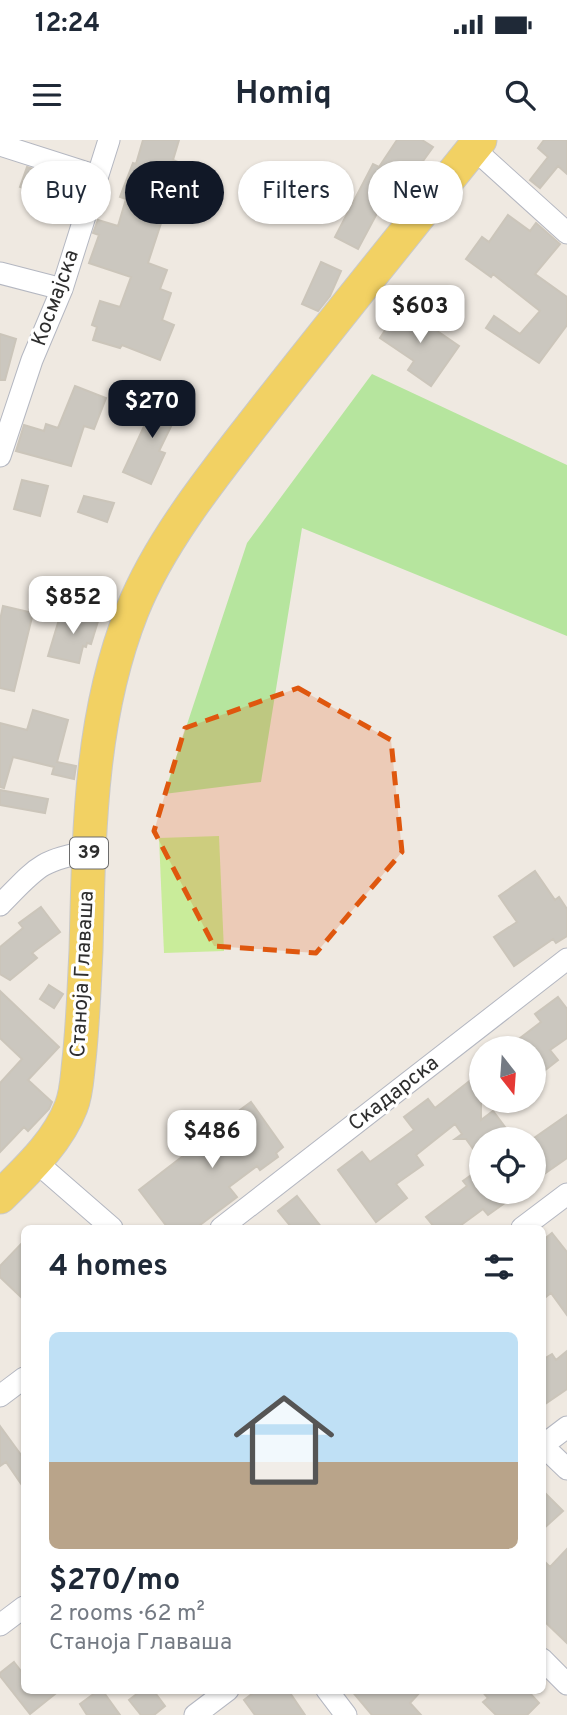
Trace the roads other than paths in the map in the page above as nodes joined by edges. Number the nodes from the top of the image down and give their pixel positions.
1 (109, 140) edge
2 (477, 144) edge
3 (0, 145) edge
4 (50, 161) edge
5 (102, 161) edge
6 (82, 224) edge
7 (567, 233) edge
8 (0, 272) edge
9 (62, 289) junction
10 (5, 423) edge
11 (0, 456) edge
12 (89, 852) junction
13 (0, 905) edge
14 (567, 959) edge
15 (35, 1161) junction
16 (567, 1194) edge
17 (0, 1197) edge
18 (108, 1225) edge
19 (225, 1225) edge
20 (527, 1225) edge
21 (21, 1380) edge
22 (0, 1396) edge
23 (567, 1427) edge
24 (546, 1444) edge
25 (546, 1449) edge
26 (567, 1469) edge
27 (21, 1609) edge
28 (0, 1625) edge
29 (546, 1663) edge
30 (567, 1684) edge
31 (223, 1694) edge
32 (330, 1694) edge
33 (195, 1715) edge
34 (346, 1715) edge

1 - 5 street, Космајска
2 - 7 street
2 - 12 main road, Станоја Главаша / 39
3 - 4 street
6 - 9 street, Космајска
8 - 9 street
9 - 10 street, Космајска
10 - 11 street, Космајска
12 - 13 street
12 - 15 main road, Станоја Главаша / 39
14 - 19 street, Скадарска
15 - 17 main road, Станоја Главаша / 39
15 - 18 street
16 - 20 street
21 - 22 street
23 - 24 street
25 - 26 street
27 - 28 street
29 - 30 street
31 - 33 street
32 - 34 street

